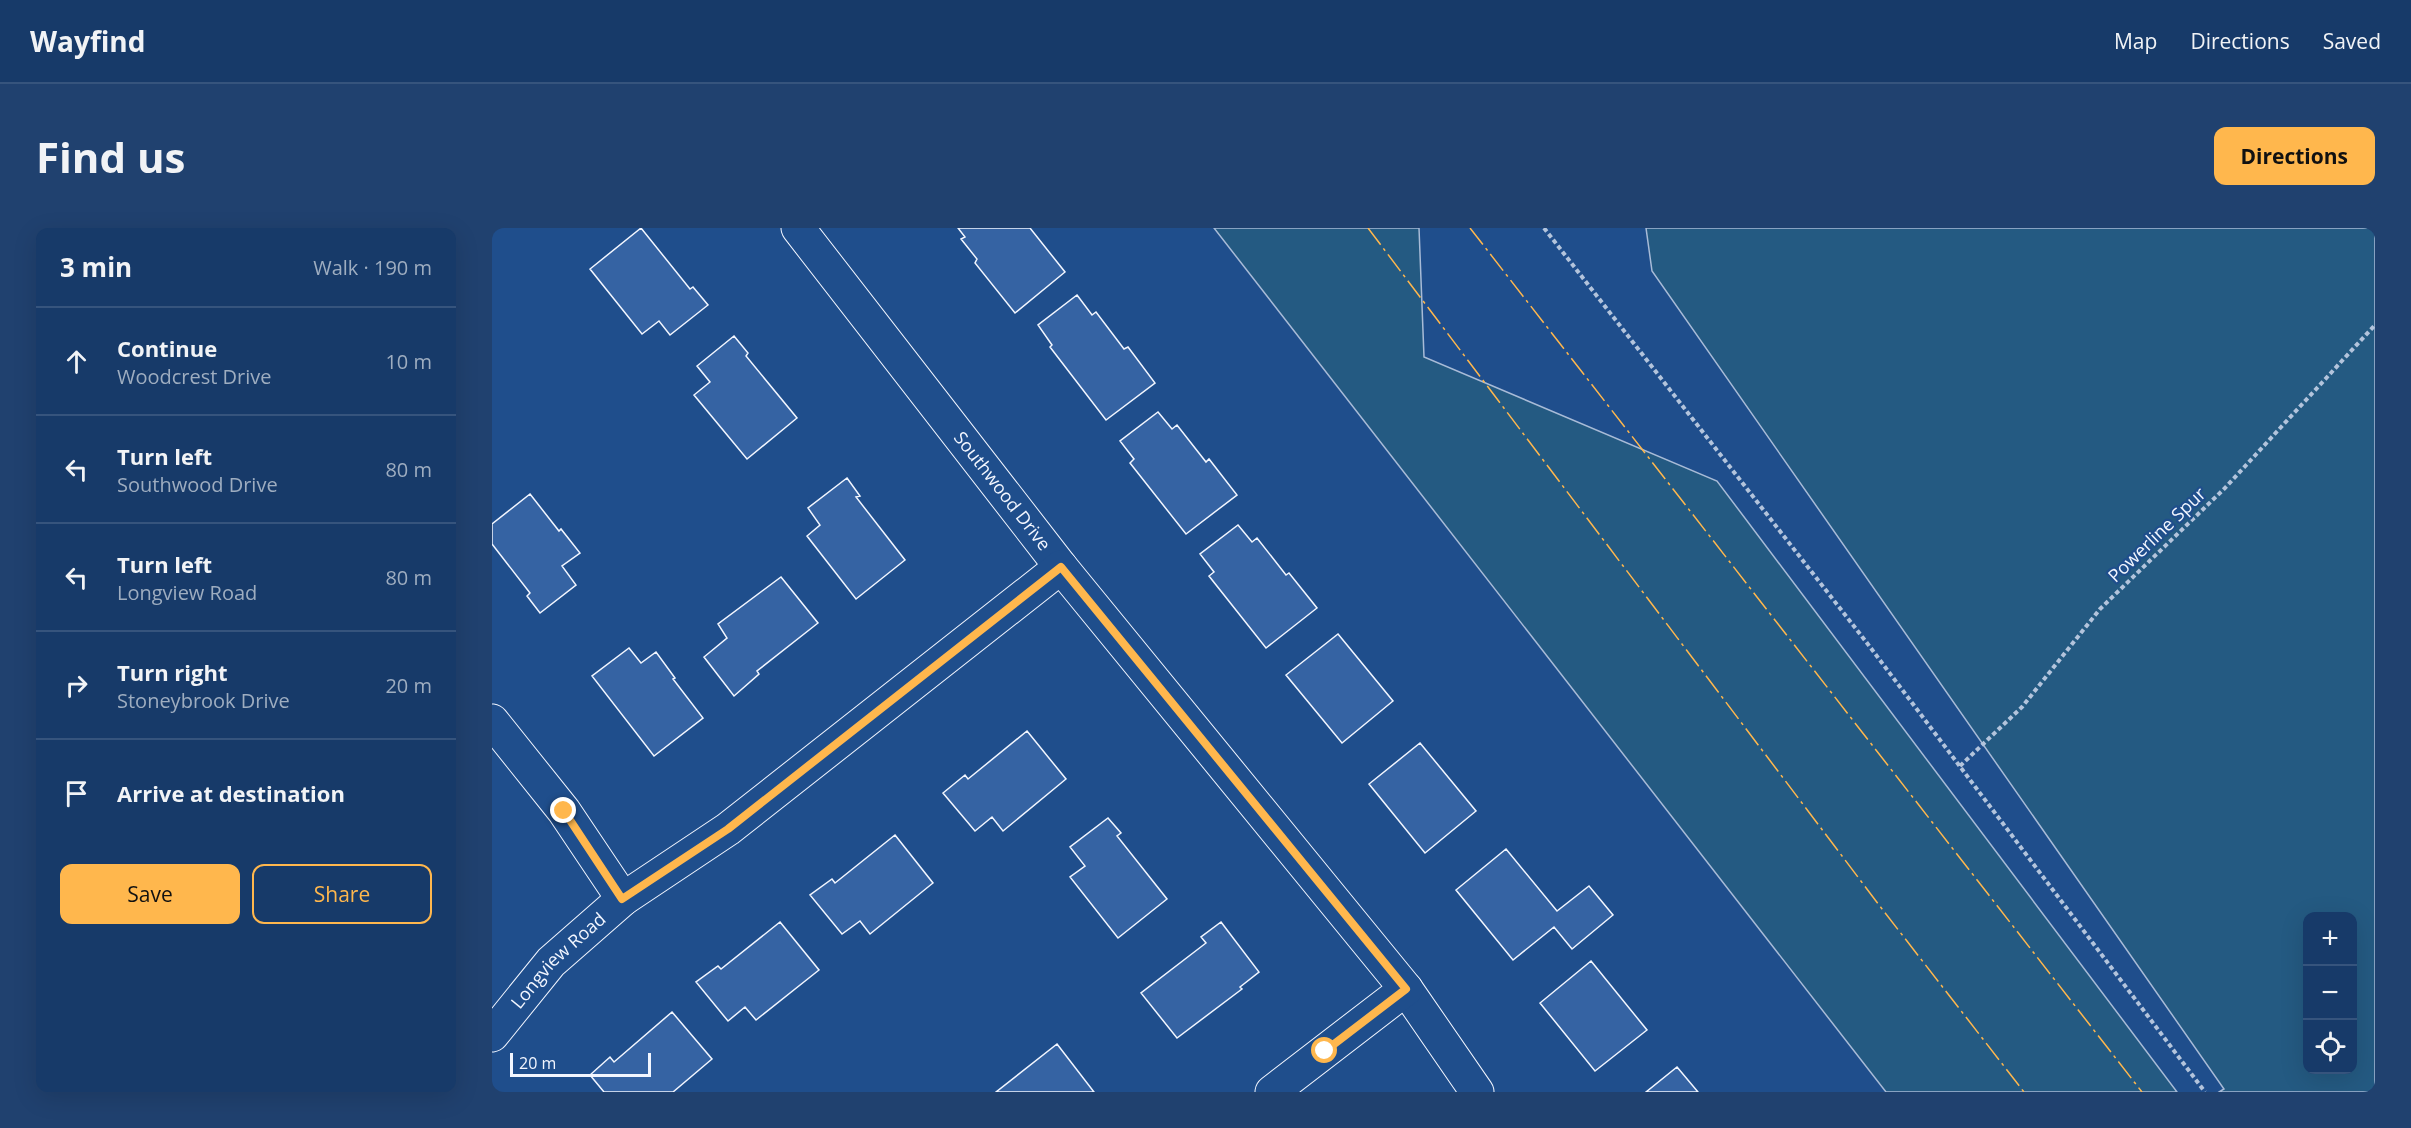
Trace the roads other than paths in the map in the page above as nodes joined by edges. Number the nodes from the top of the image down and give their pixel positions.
1 (798, 228) edge
2 (1061, 567) junction
3 (492, 721) edge
4 (622, 899) junction
5 (1406, 989) junction
6 (492, 1035) edge
7 (1272, 1092) edge
8 (1477, 1092) edge

1 - 2 street, Southwood Drive
2 - 4 street, Longview Road
2 - 5 street, Southwood Drive
3 - 4 street
4 - 6 street, Longview Road
5 - 7 street
5 - 8 street, Southwood Drive

